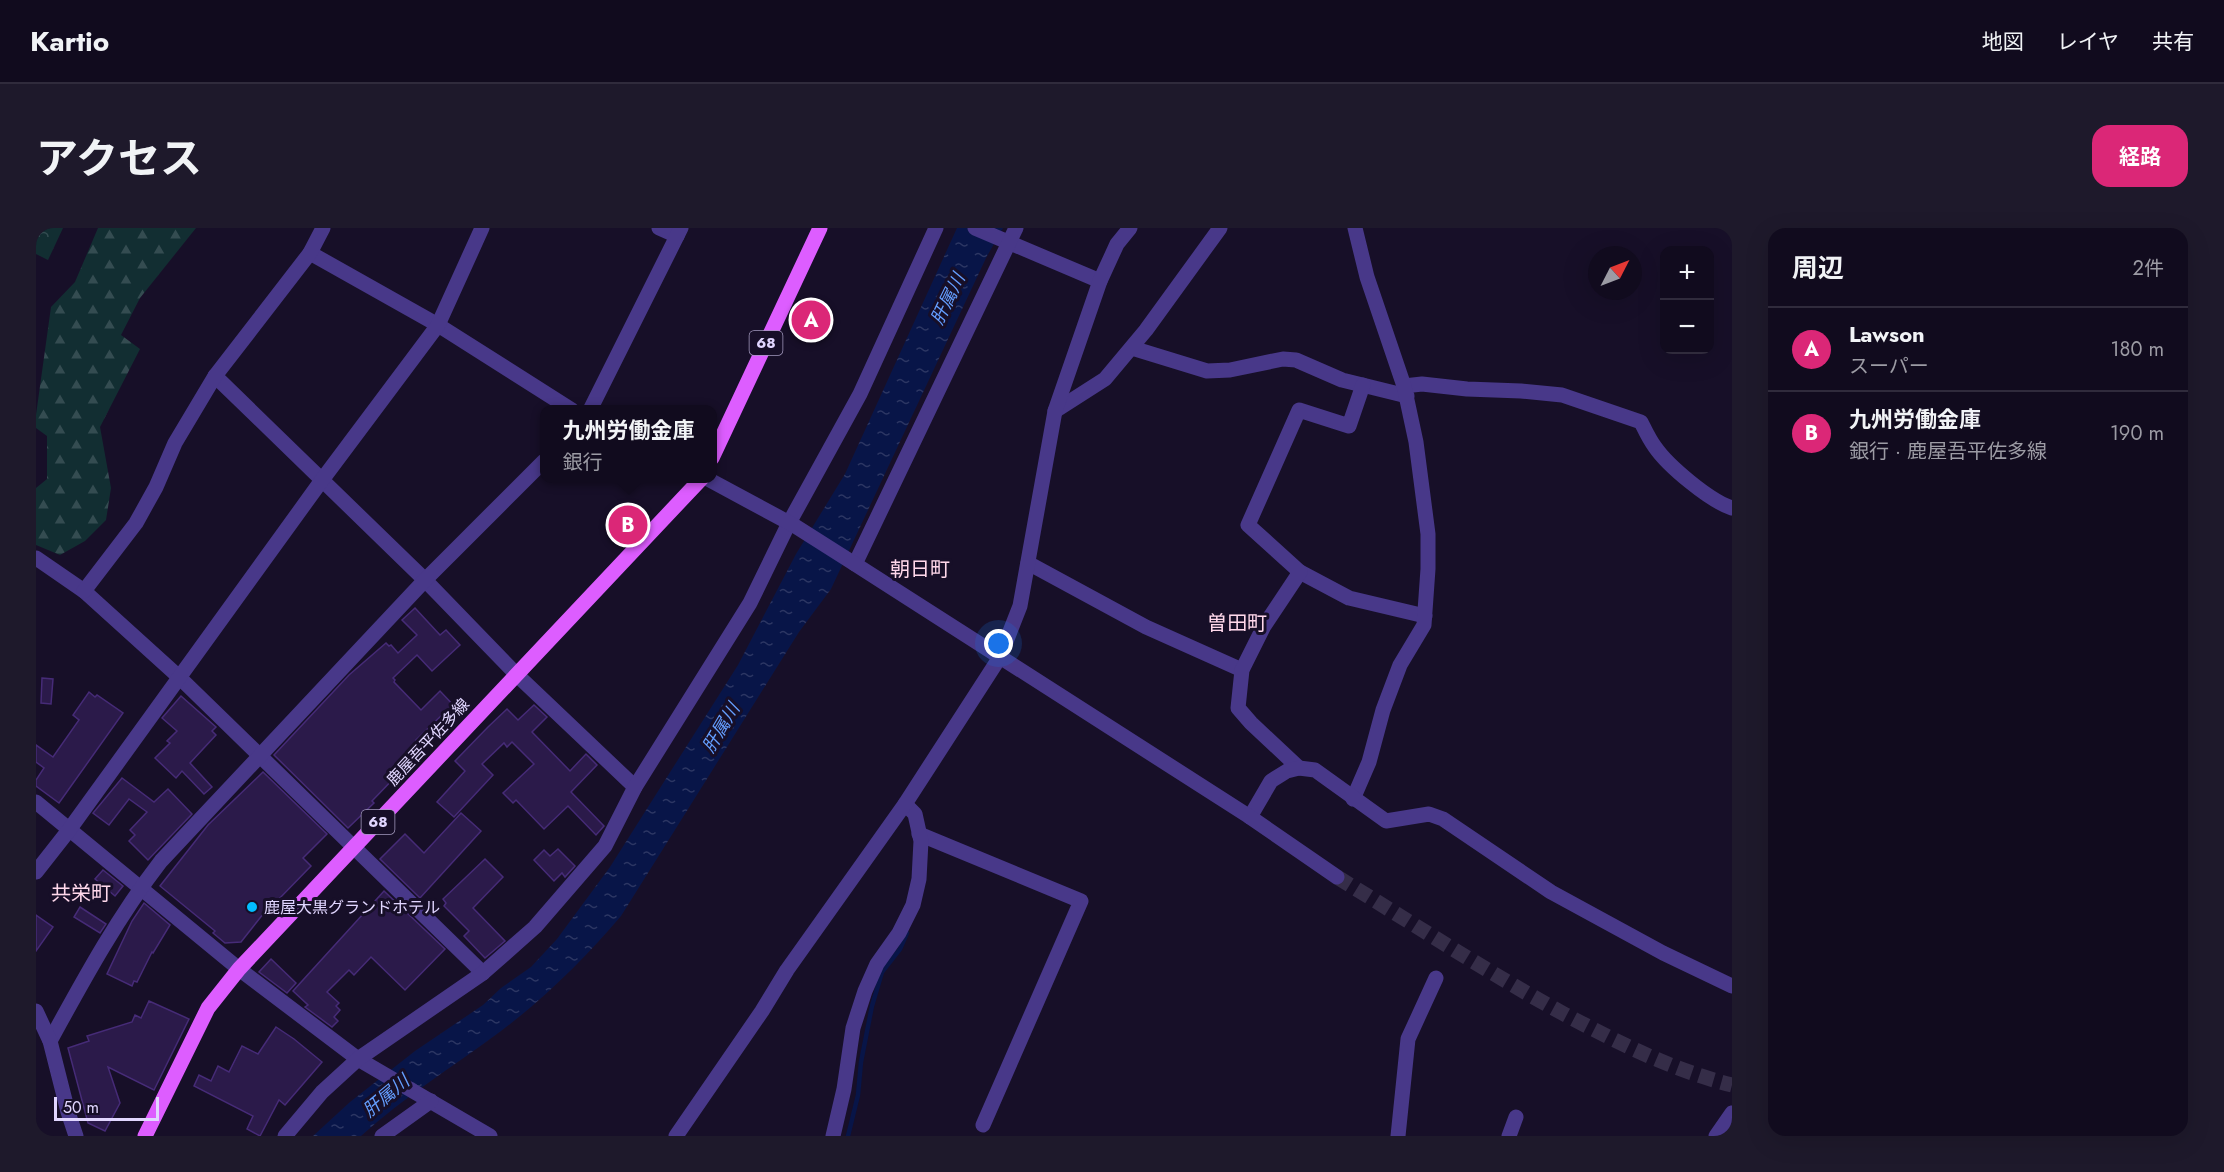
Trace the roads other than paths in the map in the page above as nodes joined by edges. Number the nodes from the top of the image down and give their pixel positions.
1 (323, 228) edge
2 (482, 228) edge
3 (659, 228) edge
4 (820, 228) edge
5 (936, 228) edge
6 (975, 228) edge
7 (1119, 228) edge
8 (1130, 228) edge
9 (1220, 228) edge
10 (1355, 228) edge
11 (679, 232) edge
12 (1010, 237) edge
13 (1116, 244) junction
14 (310, 253) junction
15 (1100, 281) junction
16 (438, 325) junction
17 (1132, 348) junction
18 (215, 376) junction
19 (1363, 385) junction
20 (1406, 391) junction
21 (564, 405) edge
22 (593, 405) edge
23 (1055, 411) junction
24 (717, 447) edge
25 (540, 465) edge
26 (322, 480) junction
27 (699, 483) edge
28 (714, 483) edge
29 (1732, 508) edge
30 (792, 524) junction
31 (36, 558) edge
32 (851, 562) junction
33 (1028, 563) junction
34 (1300, 572) junction
35 (425, 580) junction
36 (84, 591) junction
37 (1425, 616) junction
38 (1000, 657) junction
39 (1242, 670) junction
40 (517, 675) junction
41 (179, 677) junction
42 (260, 758) junction
43 (1299, 768) junction
44 (635, 787) junction
45 (1353, 799) junction
46 (36, 802) edge
47 (905, 804) junction
48 (1250, 817) junction
49 (69, 830) junction
50 (919, 834) junction
51 (354, 848) junction
52 (36, 872) edge
53 (1337, 877) tunnel mouth
54 (140, 888) junction
55 (239, 969) junction
56 (483, 974) junction
57 (1436, 978) dead end
58 (1732, 986) edge
59 (36, 1011) edge
60 (50, 1041) junction
61 (361, 1061) junction
62 (426, 1099) junction
63 (1732, 1113) edge
64 (1516, 1117) dead end
65 (983, 1125) dead end
66 (76, 1136) edge
67 (145, 1136) edge
68 (285, 1136) edge
69 (382, 1136) edge
70 (490, 1136) edge
71 (676, 1136) edge
72 (833, 1136) edge
73 (1398, 1136) edge
74 (1509, 1136) edge
75 (1716, 1136) edge

1 - 14 street
2 - 16 street
3 - 11 street
4 - 24 main road, 68
5 - 30 street
6 - 12 street
7 - 13 street
8 - 13 street
9 - 17 street
10 - 20 street
11 - 22 street
12 - 15 street
12 - 32 street
13 - 15 street
14 - 16 street
14 - 18 street
15 - 23 street
16 - 21 street
16 - 26 street
17 - 19 street
17 - 23 street
18 - 26 street
18 - 36 street
19 - 20 street
19 - 34 street
20 - 29 street
20 - 37 street
23 - 33 street
25 - 35 street
26 - 35 street
26 - 41 street
27 - 40 main road, 鹿屋吾平佐多線 / 68
28 - 30 street
30 - 32 street
30 - 44 street
31 - 36 street
32 - 38 street
33 - 38 street
33 - 39 street
34 - 37 street
34 - 39 street
35 - 40 street
35 - 42 street
36 - 41 street
37 - 45 street
38 - 47 street
38 - 48 street
39 - 43 street
40 - 44 street
40 - 51 main road, 鹿屋吾平佐多線 / 68
41 - 42 street
41 - 49 street
42 - 51 street
42 - 54 street
43 - 45 street
43 - 48 street
44 - 56 street
45 - 58 street
46 - 49 street
47 - 50 street
47 - 71 street
48 - 53 street
49 - 52 street
49 - 54 street
50 - 65 street
50 - 72 street
51 - 55 main road, 鹿屋吾平佐多線 / 68
51 - 56 street
54 - 55 street
54 - 60 street
55 - 61 street
55 - 67 main road, 鹿屋吾平佐多線 / 68
56 - 61 street
57 - 73 street
59 - 60 street
60 - 66 street
61 - 62 street
61 - 68 street
62 - 69 street
62 - 70 street
63 - 75 street
64 - 74 street

